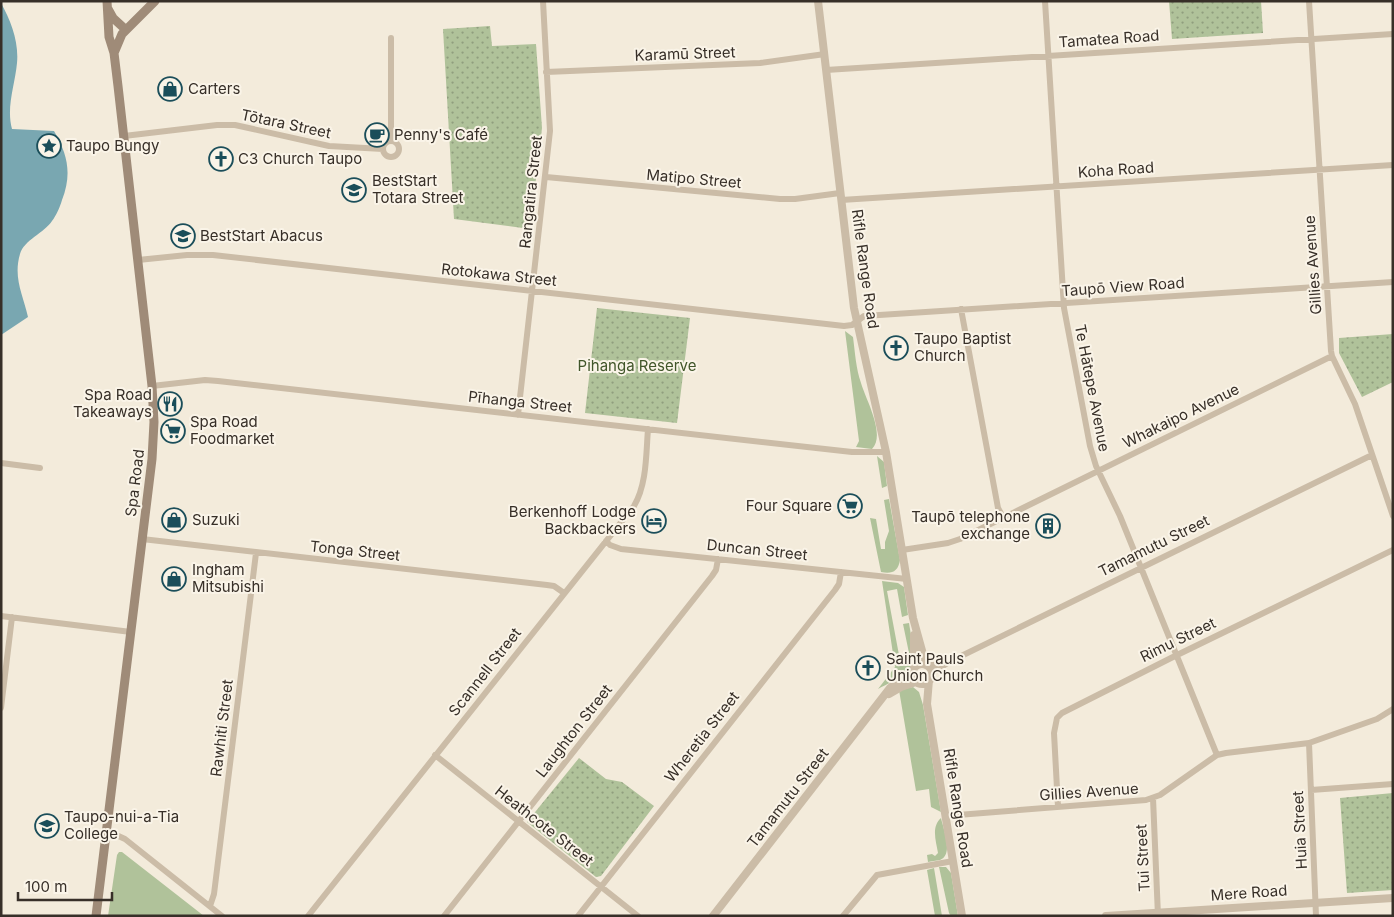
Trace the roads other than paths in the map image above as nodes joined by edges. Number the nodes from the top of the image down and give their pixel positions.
1 (155, 1) edge
2 (543, 1) edge
3 (818, 1) edge
4 (1045, 1) edge
5 (1309, 1) edge
6 (107, 4) edge
7 (125, 29) junction
8 (1393, 34) edge
9 (391, 38) dead end
10 (1311, 39) junction
11 (114, 53) junction
12 (825, 54) junction
13 (1048, 56) junction
14 (826, 70) junction
15 (546, 72) junction
16 (124, 136) junction
17 (391, 141) junction
18 (383, 148) junction
19 (1393, 165) edge
20 (1320, 170) junction
21 (546, 177) junction
22 (1057, 187) junction
23 (841, 197) junction
24 (138, 260) junction
25 (1393, 282) edge
26 (1327, 286) junction
27 (532, 291) junction
28 (1063, 303) junction
29 (961, 309) junction
30 (856, 322) junction
31 (1332, 356) junction
32 (152, 386) junction
33 (518, 414) junction
34 (648, 429) junction
35 (886, 452) junction
36 (1372, 455) junction
37 (1, 463) edge
38 (40, 468) dead end
39 (1098, 470) junction
40 (1393, 516) edge
41 (1003, 517) junction
42 (142, 539) junction
43 (606, 541) junction
44 (902, 550) junction
45 (1393, 550) edge
46 (256, 553) junction
47 (718, 559) junction
48 (1141, 568) junction
49 (841, 572) junction
50 (907, 579) junction
51 (564, 593) junction
52 (1, 616) edge
53 (12, 617) junction
54 (915, 626) junction
55 (131, 632) junction
56 (1176, 655) junction
57 (948, 662) junction
58 (926, 665) junction
59 (913, 671) junction
60 (930, 677) junction
61 (917, 683) junction
62 (885, 696) junction
63 (927, 704) junction
64 (1, 708) edge
65 (1393, 709) edge
66 (1308, 744) junction
67 (435, 755) junction
68 (1217, 755) junction
69 (1393, 784) edge
70 (1311, 790) junction
71 (1153, 798) junction
72 (1058, 807) junction
73 (945, 816) junction
74 (518, 821) junction
75 (106, 833) junction
76 (953, 861) junction
77 (601, 886) junction
78 (1393, 898) edge
79 (1316, 903) junction
80 (210, 906) junction
81 (1158, 914) edge
82 (96, 916) edge
83 (222, 916) edge
84 (308, 916) edge
85 (444, 916) edge
86 (578, 916) edge
87 (638, 916) edge
88 (713, 916) edge
89 (844, 916) edge
90 (962, 916) edge
91 (1106, 916) edge
92 (1316, 916) edge

1 - 7 main road
2 - 15 street, Rangatira Street
3 - 12 street, Rifle Range Road
4 - 13 street, Te Hātepe Avenue
5 - 10 street, Gillies Avenue
6 - 7 main road, Spa Road
6 - 11 main road, Spa Road
7 - 11 main road
8 - 10 street, Tamatea Road
9 - 17 street, Tōtara Street
10 - 13 street, Tamatea Road
10 - 20 street, Gillies Avenue
11 - 16 main road, Spa Road
12 - 14 street, Rifle Range Road
12 - 15 street, Karamū Street
13 - 14 street, Tamatea Road
13 - 22 street, Te Hātepe Avenue
14 - 23 street, Rifle Range Road
15 - 21 street, Rangatira Street
16 - 18 street, Tōtara Street
16 - 24 main road, Spa Road
17 - 18 street
17 - 18 street, Tōtara Street
19 - 20 street, Koha Road
20 - 22 street, Koha Road
20 - 26 street, Gillies Avenue
21 - 23 street, Matipo Street
21 - 27 street, Rangatira Street
22 - 23 street, Koha Road
22 - 28 street, Te Hātepe Avenue
23 - 30 street, Rifle Range Road
24 - 27 street, Rotokawa Street
24 - 32 main road, Spa Road
25 - 26 street, Taupō View Road
26 - 28 street, Taupō View Road
26 - 31 street, Gillies Avenue
27 - 30 street, Rotokawa Street
27 - 33 street, Rangatira Street
28 - 29 street, Taupō View Road
28 - 39 street, Te Hātepe Avenue
29 - 30 street, Taupō View Road
29 - 41 street
30 - 35 street, Rifle Range Road
31 - 36 street, Gillies Avenue
31 - 39 street, Whakaipo Avenue
32 - 33 street, Pīhanga Street
32 - 42 main road, Spa Road
33 - 34 street, Pīhanga Street
34 - 35 street, Pīhanga Street
34 - 43 street, Scannell Street
35 - 44 street, Rifle Range Road
36 - 40 street, Gillies Avenue
36 - 48 street, Tamamutu Street
37 - 38 street
39 - 41 street, Whakaipo Avenue
39 - 48 street, Te Hātepe Avenue
41 - 44 street, Whakaipo Avenue
42 - 46 street, Tonga Street
42 - 55 main road, Spa Road
43 - 47 street, Duncan Street
43 - 51 street, Scannell Street
44 - 50 street, Rifle Range Road
45 - 56 street, Rimu Street
46 - 51 street, Tonga Street
46 - 80 street, Rawhiti Street
47 - 49 street, Duncan Street
47 - 74 street, Laughton Street
48 - 56 street, Te Hātepe Avenue
48 - 57 street, Tamamutu Street
49 - 50 street, Duncan Street
49 - 77 street, Wheretia Street
50 - 54 street, Rifle Range Road
51 - 67 street, Scannell Street
52 - 53 street
53 - 55 street
53 - 64 street
54 - 58 street, Rifle Range Road
54 - 59 street, Rifle Range Road
55 - 75 main road, Spa Road
56 - 68 street, Te Hātepe Avenue
56 - 72 street, Rimu Street
57 - 58 street, Tamamutu Street
57 - 60 street, Tamamutu Street
58 - 59 street
58 - 60 street, Rifle Range Road
59 - 61 street, Rifle Range Road
59 - 62 street, Tamamutu Street
60 - 61 street
60 - 63 street, Rifle Range Road
61 - 62 street, Tamamutu Street
61 - 63 street, Rifle Range Road
62 - 88 street, Tamamutu Street
63 - 73 street, Rifle Range Road
65 - 66 street, Gillies Avenue
66 - 68 street, Gillies Avenue
66 - 70 street, Huia Street
67 - 74 street, Heathcote Street
67 - 84 street, Scannell Street
68 - 71 street, Gillies Avenue
69 - 70 street
70 - 79 street, Huia Street
71 - 72 street, Gillies Avenue
71 - 81 street, Tui Street
72 - 73 street, Gillies Avenue
73 - 76 street, Rifle Range Road
74 - 77 street, Heathcote Street
74 - 85 street, Laughton Street
75 - 80 street
75 - 82 main road, Spa Road
76 - 89 street
76 - 90 street, Rifle Range Road
77 - 86 street, Wheretia Street
77 - 87 street, Heathcote Street
78 - 79 street, Mere Road
79 - 81 street, Mere Road
79 - 92 street, Huia Street
80 - 83 street
81 - 91 street, Mere Road

